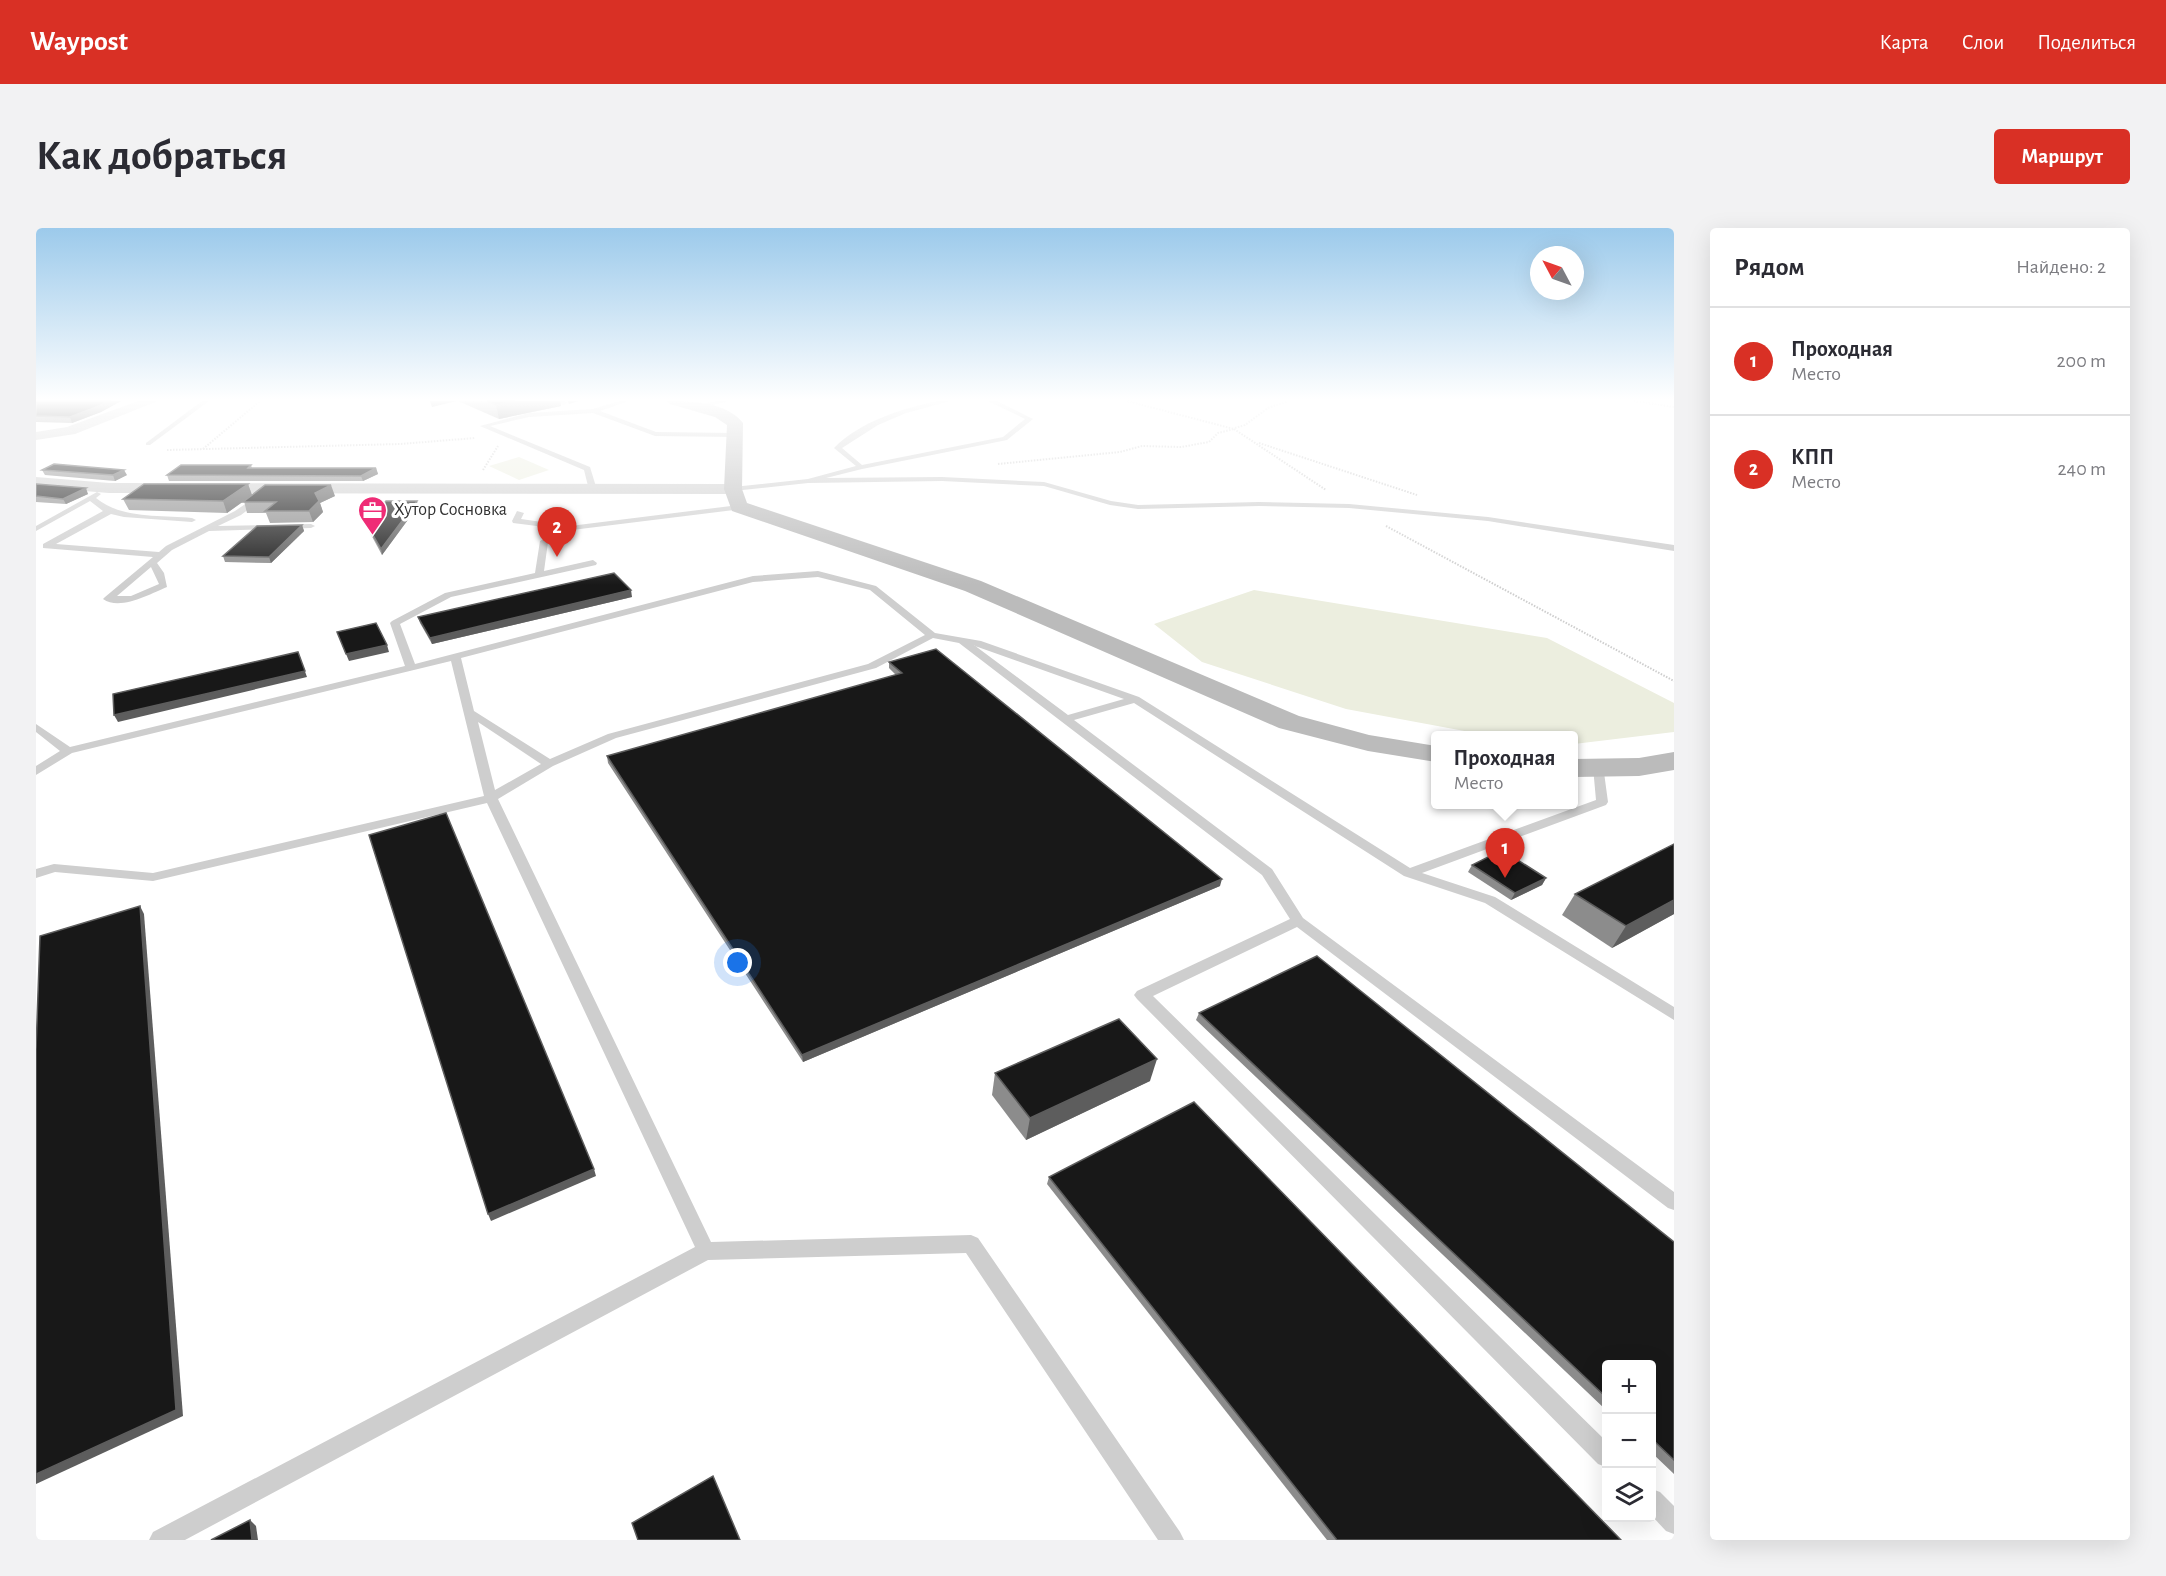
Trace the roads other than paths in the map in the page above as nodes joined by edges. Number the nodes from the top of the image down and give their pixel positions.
1 (571, 462) edge
2 (735, 462) edge
3 (855, 462) edge
4 (886, 462) edge
5 (861, 467) junction
6 (808, 481) junction
7 (36, 482) edge
8 (109, 488) junction
9 (270, 489) junction
10 (593, 489) junction
11 (91, 498) junction
12 (736, 498) junction
13 (110, 511) junction
14 (520, 513) dead end
15 (192, 520) dead end
16 (311, 526) dead end
17 (570, 528) junction
18 (36, 529) edge
19 (207, 529) junction
20 (1674, 548) edge
21 (161, 555) junction
22 (152, 562) junction
23 (593, 563) dead end
24 (539, 574) junction
25 (932, 635) junction
26 (961, 640) junction
27 (455, 655) junction
28 (411, 668) junction
29 (1135, 699) junction
30 (469, 712) junction
31 (1066, 719) junction
32 (36, 727) edge
33 (68, 751) junction
34 (1431, 753) edge
35 (1674, 761) edge
36 (549, 764) junction
37 (1587, 768) edge
38 (36, 771) edge
39 (491, 798) junction
40 (1409, 873) junction
41 (36, 874) edge
42 (1298, 921) junction
43 (1674, 1014) edge
44 (1674, 1202) edge
45 (706, 1251) junction
46 (1602, 1452) edge
47 (1656, 1504) edge
48 (1674, 1523) edge
49 (161, 1540) edge
50 (1172, 1540) edge

1 - 10 lane
2 - 12 street
3 - 5 lane
4 - 5 lane
5 - 6 lane
6 - 12 lane
6 - 20 lane
7 - 8 street
8 - 9 street
8 - 11 lane
9 - 10 street
9 - 19 lane
10 - 12 street
11 - 13 lane
11 - 18 lane
12 - 17 lane
12 - 34 street
13 - 15 lane
13 - 21 lane
14 - 17 lane
16 - 19 lane
17 - 24 lane
19 - 21 lane
21 - 22 lane
22 - 22 lane
23 - 24 lane
24 - 28 lane
25 - 26 lane
25 - 27 lane
25 - 36 lane
26 - 29 lane
26 - 31 lane
27 - 28 lane
27 - 30 lane
28 - 33 lane
29 - 31 lane
29 - 40 lane
30 - 36 lane
30 - 39 lane
31 - 42 lane
32 - 33 lane
33 - 38 lane
35 - 37 street
36 - 39 lane
37 - 40 lane
39 - 41 lane
39 - 45 lane
40 - 43 lane
42 - 44 lane
42 - 46 lane
45 - 49 lane
45 - 50 lane
47 - 48 lane

